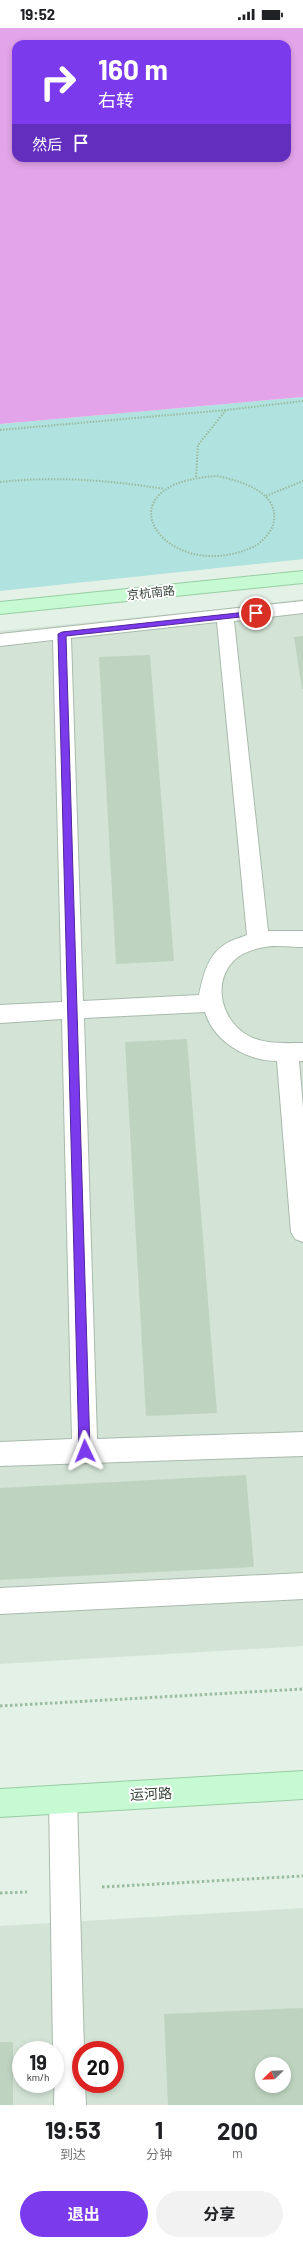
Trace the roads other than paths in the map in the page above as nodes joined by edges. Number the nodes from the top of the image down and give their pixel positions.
1 (303, 577) edge
2 (303, 607) edge
3 (0, 608) edge
4 (225, 617) junction
5 (62, 634) junction
6 (0, 640) edge
7 (258, 938) junction
8 (303, 939) edge
9 (211, 1004) junction
10 (72, 1010) junction
11 (0, 1014) edge
12 (295, 1053) edge
13 (303, 1232) edge
14 (303, 1444) edge
15 (85, 1451) junction
16 (0, 1454) edge
17 (303, 1586) edge
18 (0, 1601) edge
19 (303, 1785) edge
20 (64, 1799) junction
21 (0, 1803) edge
22 (70, 2105) edge

1 - 3 street, 京杭南路
2 - 4 lane
4 - 5 lane
4 - 7 lane
5 - 6 lane
5 - 10 lane
7 - 8 lane
7 - 9 lane
9 - 10 lane
9 - 12 lane
10 - 11 lane
10 - 15 lane
12 - 13 lane
14 - 15 lane
15 - 16 lane
17 - 18 lane
19 - 20 street, 运河路
20 - 21 street, 运河路
20 - 22 lane

